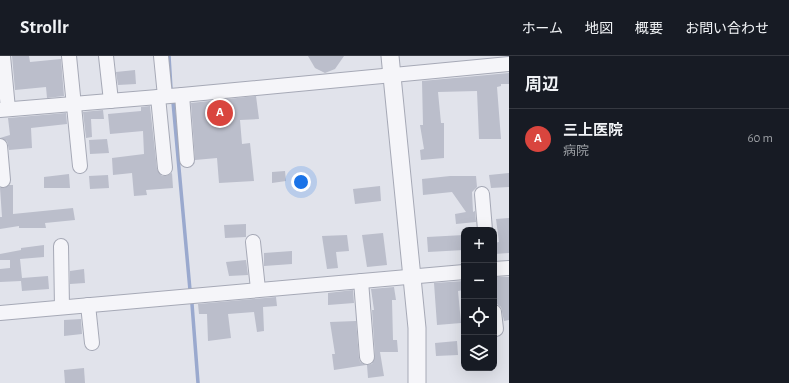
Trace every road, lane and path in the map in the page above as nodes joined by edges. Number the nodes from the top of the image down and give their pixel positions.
1 (3, 56) edge
2 (69, 56) edge
3 (106, 56) edge
4 (161, 56) edge
5 (390, 56) edge
6 (509, 64) edge
7 (391, 74) junction
8 (182, 95) junction
9 (162, 96) junction
10 (110, 101) junction
11 (74, 104) junction
12 (4, 109) edge
13 (0, 146) edge
14 (187, 160) dead end
15 (80, 166) dead end
16 (165, 168) dead end
17 (3, 180) dead end
18 (482, 194) dead end
19 (486, 227) edge
20 (253, 242) dead end
21 (61, 246) dead end
22 (509, 268) edge
23 (497, 269) edge
24 (461, 272) edge
25 (411, 277) junction
26 (361, 281) junction
27 (258, 289) junction
28 (88, 305) junction
29 (62, 307) junction
30 (0, 313) edge
31 (92, 343) dead end
32 (367, 357) dead end
33 (417, 383) edge

1 - 12 street
2 - 11 street
3 - 10 street
4 - 9 street
5 - 7 street
6 - 7 street
7 - 8 street
7 - 25 street
8 - 9 street
8 - 14 street
9 - 10 street
9 - 16 street
10 - 11 street
11 - 12 street
11 - 15 street
13 - 17 street
18 - 19 street
20 - 27 street
21 - 29 street
22 - 23 street
24 - 25 street
25 - 26 street
25 - 33 street
26 - 27 street
26 - 32 street
27 - 28 street
28 - 29 street
28 - 31 street
29 - 30 street

